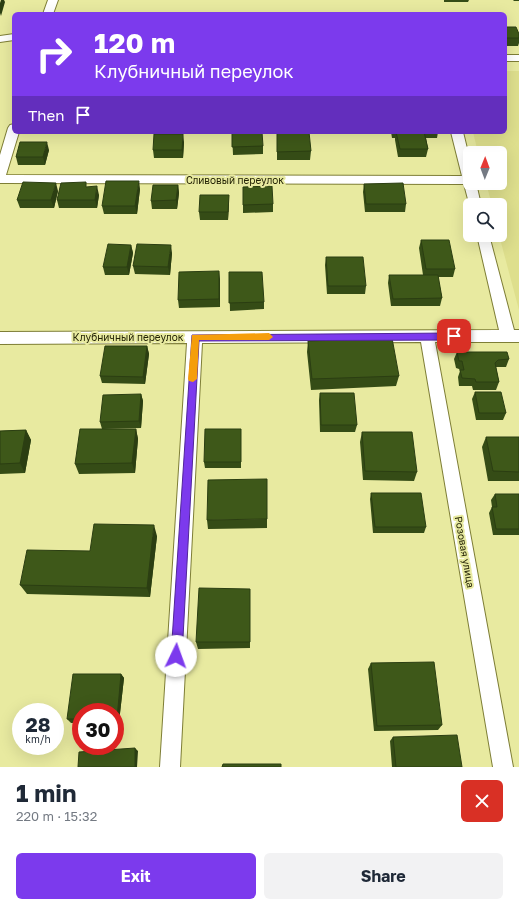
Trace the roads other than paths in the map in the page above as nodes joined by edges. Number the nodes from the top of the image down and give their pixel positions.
1 (53, 0) edge
2 (49, 12) edge
3 (12, 36) edge
4 (0, 39) edge
5 (507, 58) edge
6 (519, 58) edge
7 (12, 134) edge
8 (458, 134) edge
9 (463, 156) edge
10 (0, 175) edge
11 (0, 179) edge
12 (463, 180) edge
13 (485, 242) edge
14 (427, 336) junction
15 (514, 336) edge
16 (195, 337) junction
17 (0, 338) edge
18 (170, 767) edge
19 (502, 767) edge

1 - 2 street
3 - 4 street
5 - 6 street
7 - 10 street
8 - 9 street
11 - 12 street, Сливовый переулок
13 - 15 street
14 - 15 street, Клубничный переулок
14 - 16 street, Клубничный переулок
14 - 19 street, Розовая улица
16 - 17 street, Клубничный переулок
16 - 18 street

